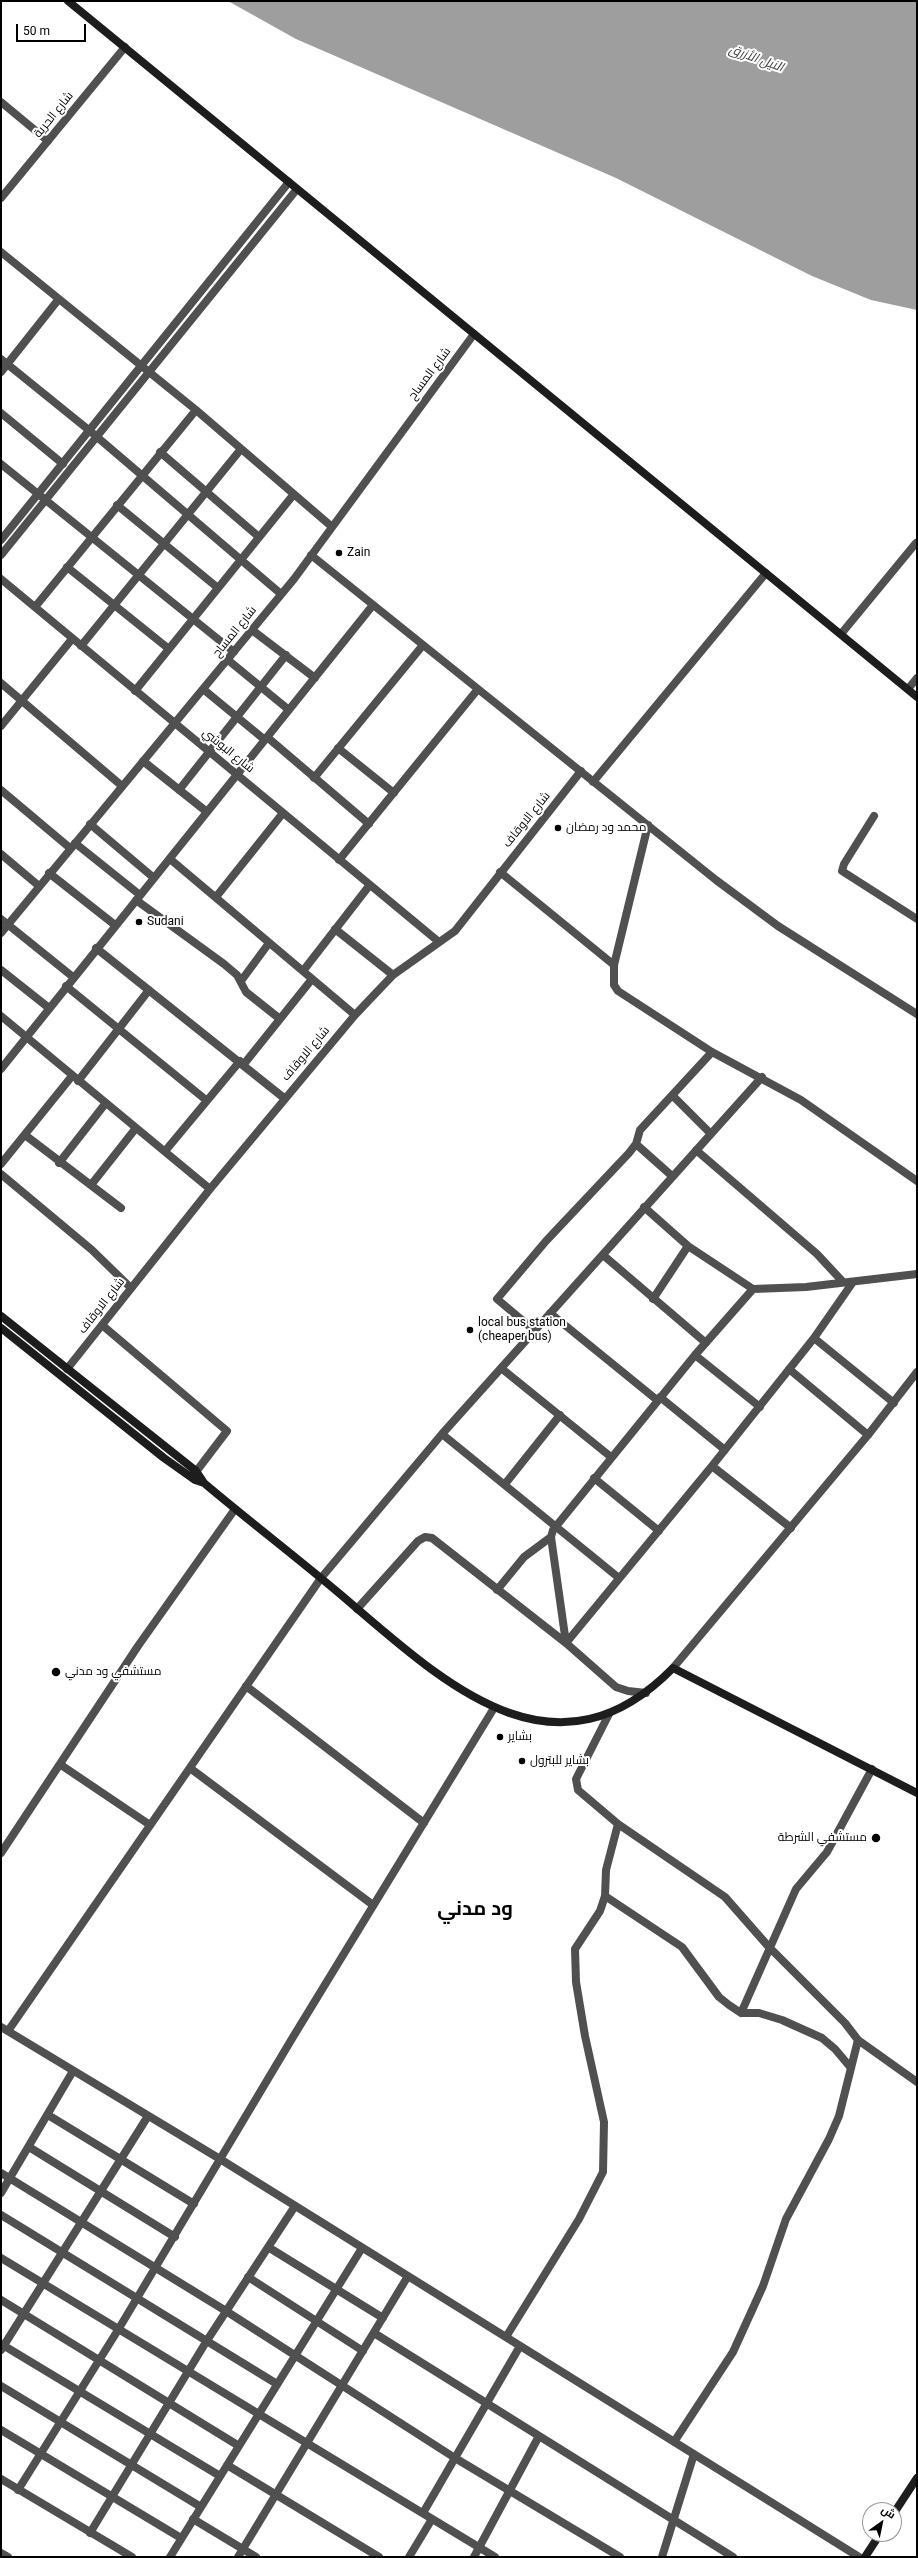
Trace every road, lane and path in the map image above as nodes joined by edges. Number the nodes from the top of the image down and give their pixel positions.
1 (68, 1) edge
2 (125, 47) junction
3 (1, 102) edge
4 (48, 141) junction
5 (289, 182) junction
6 (297, 189) junction
7 (1, 198) edge
8 (1, 252) edge
9 (58, 300) junction
10 (474, 334) junction
11 (4, 362) edge
12 (142, 367) junction
13 (1, 372) edge
14 (149, 374) junction
15 (196, 410) junction
16 (1, 413) edge
17 (90, 431) junction
18 (98, 437) junction
19 (241, 449) junction
20 (160, 452) junction
21 (1, 464) edge
22 (63, 464) junction
23 (141, 475) junction
24 (206, 492) junction
25 (39, 493) junction
26 (294, 494) junction
27 (47, 499) junction
28 (117, 505) junction
29 (188, 514) junction
30 (331, 526) junction
31 (92, 536) junction
32 (259, 537) junction
33 (1, 540) edge
34 (916, 543) dead end
35 (164, 545) junction
36 (1, 555) edge
37 (311, 555) junction
38 (241, 560) junction
39 (67, 567) junction
40 (766, 573) junction
41 (139, 576) junction
42 (1, 579) edge
43 (218, 588) junction
44 (281, 594) junction
45 (115, 605) junction
46 (373, 605) junction
47 (35, 607) junction
48 (193, 619) junction
49 (252, 630) junction
50 (841, 634) junction
51 (72, 639) junction
52 (423, 645) junction
53 (81, 646) junction
54 (169, 649) junction
55 (234, 652) junction
56 (286, 655) junction
57 (228, 660) junction
58 (315, 678) junction
59 (917, 678) edge
60 (1, 683) edge
61 (261, 687) junction
62 (203, 689) junction
63 (478, 689) junction
64 (908, 689) junction
65 (135, 691) junction
66 (917, 696) edge
67 (22, 701) junction
68 (289, 710) junction
69 (237, 717) junction
70 (174, 724) junction
71 (1, 726) edge
72 (266, 739) junction
73 (338, 748) junction
74 (210, 752) junction
75 (143, 761) junction
76 (581, 771) junction
77 (237, 775) junction
78 (314, 778) junction
79 (593, 782) junction
80 (122, 786) junction
81 (1, 790) edge
82 (179, 790) junction
83 (394, 793) junction
84 (207, 812) junction
85 (283, 813) junction
86 (874, 816) dead end
87 (90, 824) junction
88 (369, 824) junction
89 (648, 825) junction
90 (72, 845) junction
91 (1, 854) edge
92 (170, 858) junction
93 (339, 860) junction
94 (500, 872) junction
95 (49, 873) junction
96 (154, 878) junction
97 (39, 886) junction
98 (369, 886) junction
99 (216, 897) junction
100 (138, 898) junction
101 (1, 918) edge
102 (917, 919) edge
103 (8, 924) junction
104 (115, 925) junction
105 (335, 929) junction
106 (1, 934) edge
107 (439, 942) junction
108 (269, 943) junction
109 (96, 948) junction
110 (614, 965) junction
111 (1, 970) edge
112 (303, 971) junction
113 (393, 975) junction
114 (73, 977) junction
115 (312, 979) junction
116 (241, 981) junction
117 (66, 986) junction
118 (149, 990) junction
119 (49, 1008) junction
120 (917, 1014) edge
121 (355, 1015) junction
122 (1, 1016) edge
123 (280, 1019) junction
124 (119, 1030) junction
125 (27, 1037) junction
126 (712, 1052) junction
127 (242, 1062) junction
128 (1, 1069) edge
129 (762, 1077) junction
130 (75, 1079) junction
131 (673, 1096) junction
132 (284, 1098) junction
133 (206, 1100) junction
134 (105, 1104) junction
135 (136, 1128) junction
136 (710, 1133) junction
137 (25, 1135) junction
138 (636, 1144) junction
139 (166, 1150) junction
140 (696, 1150) junction
141 (59, 1163) junction
142 (1, 1164) edge
143 (1, 1174) edge
144 (672, 1176) junction
145 (917, 1181) edge
146 (91, 1185) junction
147 (210, 1188) junction
148 (644, 1207) junction
149 (121, 1208) dead end
150 (688, 1246) junction
151 (603, 1255) junction
152 (917, 1274) edge
153 (843, 1282) junction
154 (854, 1282) junction
155 (132, 1288) junction
156 (753, 1289) junction
157 (653, 1299) junction
158 (550, 1313) junction
159 (1, 1316) edge
160 (102, 1325) junction
161 (1, 1328) edge
162 (16, 1328) junction
163 (535, 1331) junction
164 (10, 1335) junction
165 (814, 1338) junction
166 (706, 1343) junction
167 (695, 1355) junction
168 (501, 1368) junction
169 (67, 1369) junction
170 (789, 1369) junction
171 (917, 1372) edge
172 (659, 1398) junction
173 (894, 1403) junction
174 (760, 1407) junction
175 (560, 1415) junction
176 (442, 1434) junction
177 (868, 1435) junction
178 (725, 1450) junction
179 (611, 1457) junction
180 (712, 1466) junction
181 (194, 1474) junction
182 (594, 1478) junction
183 (505, 1484) junction
184 (235, 1509) junction
185 (555, 1526) junction
186 (790, 1528) junction
187 (659, 1531) junction
188 (551, 1537) junction
189 (321, 1578) junction
190 (620, 1578) junction
191 (496, 1590) junction
192 (357, 1609) junction
193 (566, 1643) junction
194 (674, 1668) junction
195 (246, 1686) junction
196 (646, 1693) junction
197 (494, 1708) junction
198 (609, 1714) junction
199 (61, 1765) junction
200 (190, 1768) junction
201 (872, 1769) junction
202 (917, 1793) edge
203 (424, 1823) junction
204 (618, 1824) junction
205 (150, 1825) junction
206 (1, 1853) edge
207 (605, 1896) junction
208 (373, 1905) junction
209 (768, 1946) junction
210 (741, 2013) junction
211 (4, 2029) edge
212 (858, 2040) junction
213 (851, 2068) junction
214 (73, 2071) junction
215 (917, 2082) edge
216 (48, 2115) junction
217 (148, 2116) junction
218 (29, 2147) junction
219 (119, 2159) junction
220 (220, 2159) junction
221 (1, 2173) edge
222 (10, 2178) junction
223 (100, 2190) junction
224 (1, 2193) edge
225 (194, 2204) junction
226 (295, 2206) junction
227 (1, 2215) edge
228 (81, 2222) junction
229 (175, 2237) junction
230 (268, 2247) junction
231 (362, 2248) junction
232 (61, 2253) junction
233 (1, 2258) edge
234 (155, 2268) junction
235 (408, 2276) junction
236 (248, 2277) junction
237 (42, 2283) junction
238 (336, 2288) junction
239 (136, 2299) junction
240 (1, 2300) edge
241 (226, 2311) junction
242 (23, 2314) junction
243 (383, 2318) junction
244 (317, 2320) junction
245 (118, 2330) junction
246 (374, 2333) junction
247 (506, 2337) junction
248 (206, 2342) junction
249 (520, 2346) junction
250 (2, 2347) edge
251 (363, 2351) junction
252 (295, 2355) junction
253 (99, 2360) junction
254 (188, 2372) junction
255 (277, 2384) junction
256 (1, 2386) edge
257 (341, 2387) junction
258 (80, 2391) junction
259 (169, 2403) junction
260 (486, 2403) junction
261 (259, 2414) junction
262 (61, 2422) junction
263 (1, 2430) edge
264 (150, 2433) junction
265 (539, 2436) junction
266 (674, 2442) junction
267 (306, 2444) junction
268 (239, 2446) junction
269 (41, 2454) junction
270 (694, 2454) junction
271 (455, 2458) junction
272 (132, 2464) junction
273 (227, 2465) junction
274 (220, 2476) junction
275 (917, 2478) edge
276 (1, 2479) edge
277 (18, 2490) junction
278 (509, 2491) junction
279 (276, 2494) junction
280 (112, 2496) junction
281 (901, 2502) edge
282 (201, 2507) junction
283 (423, 2513) junction
284 (193, 2519) junction
285 (432, 2519) junction
286 (672, 2519) junction
287 (90, 2533) junction
288 (181, 2538) junction
289 (875, 2542) edge
290 (479, 2547) junction
291 (243, 2549) junction
292 (1, 2553) edge
293 (663, 2553) edge
294 (8, 2557) edge
295 (132, 2557) edge
296 (170, 2557) edge
297 (238, 2557) edge
298 (256, 2557) edge
299 (379, 2557) edge
300 (409, 2557) edge
301 (474, 2557) edge
302 (495, 2557) edge
303 (620, 2557) edge
304 (670, 2557) edge
305 (733, 2557) edge
306 (859, 2557) edge
307 (865, 2557) edge

1 - 2 main road
2 - 4 street, شارع الحرية
2 - 5 main road
3 - 4 street
4 - 7 street, شارع الحرية
5 - 6 main road
5 - 12 street
6 - 10 main road
6 - 14 street
8 - 9 street
9 - 11 street
9 - 12 street
10 - 30 street, شارع المساح
10 - 40 main road
11 - 13 street
11 - 17 street
12 - 14 street
12 - 17 street
14 - 15 street
14 - 18 street
15 - 19 street
15 - 20 street
16 - 22 street
17 - 18 street
17 - 22 street
18 - 23 street
18 - 27 street
19 - 24 street
19 - 26 street
20 - 23 street
20 - 24 street
21 - 25 street
22 - 25 street
23 - 28 street
23 - 29 street
24 - 29 street
24 - 32 street
25 - 27 street
25 - 33 street
26 - 30 street
26 - 32 street
27 - 31 street
27 - 36 street
28 - 31 street
28 - 35 street
29 - 35 street
29 - 38 street
30 - 37 street, شارع المساح
31 - 39 street
31 - 41 street
32 - 38 street
34 - 50 street
35 - 41 street
35 - 43 street
37 - 44 street, شارع المساح
37 - 46 street
38 - 43 street
38 - 44 street
39 - 45 street
39 - 47 street
40 - 50 main road
40 - 79 street
41 - 45 street
41 - 48 street
42 - 47 street, شارع البوشي
43 - 48 street
44 - 49 street, شارع المساح
45 - 53 street
45 - 54 street
46 - 52 street
46 - 58 street
47 - 51 street, شارع البوشي
48 - 54 street
48 - 55 street
49 - 55 street, شارع المساح
49 - 56 street
50 - 64 main road
51 - 53 street, شارع البوشي
51 - 67 street
52 - 63 street
52 - 73 street
53 - 65 street, شارع البوشي
54 - 65 street
55 - 57 street, شارع المساح
56 - 58 street
56 - 61 street
57 - 61 street
57 - 62 street, شارع المساح
58 - 68 street
59 - 64 street
60 - 67 street
61 - 68 street
61 - 69 street
62 - 69 street
62 - 70 street, شارع المساح
63 - 76 street
63 - 83 street
64 - 66 main road
65 - 70 street, شارع البوشي
67 - 71 street
67 - 80 street
68 - 72 street
69 - 72 street
69 - 74 street
70 - 74 street, شارع البوشي
70 - 75 street, شارع المساح
72 - 77 street
72 - 78 street
73 - 78 street
73 - 83 street
74 - 77 street, شارع البوشي
74 - 82 street
75 - 80 street, شارع المساح
75 - 82 street
76 - 79 street
76 - 94 street, شارع الاوقاف
77 - 84 street
77 - 85 street, شارع البوشي
78 - 88 street
79 - 89 street
80 - 87 street, شارع المساح
81 - 90 street
82 - 84 street
83 - 88 street
84 - 92 street
85 - 93 street, شارع البوشي
85 - 99 street
86 - 102 street
87 - 90 street, شارع المساح
87 - 96 street
88 - 93 street
89 - 110 street
89 - 120 street
90 - 95 street, شارع المساح
90 - 100 street
91 - 97 street
92 - 96 street
92 - 99 street
93 - 98 street, شارع البوشي
94 - 107 street, شارع الاوقاف
94 - 110 street
95 - 97 street, شارع المساح
95 - 104 street
96 - 100 street
97 - 103 street, شارع المساح
98 - 105 street
98 - 107 street, شارع البوشي
99 - 108 street
100 - 104 street
100 - 116 street
101 - 103 street
103 - 106 street, شارع المساح
103 - 114 street
104 - 109 street
105 - 112 street
105 - 113 street
107 - 113 street, شارع الاوقاف
108 - 112 street
108 - 116 street
109 - 114 street
109 - 118 street
110 - 126 street
111 - 119 street
112 - 115 street
113 - 121 street, شارع الاوقاف
114 - 117 street
115 - 121 street
115 - 123 street
116 - 123 street
117 - 119 street
117 - 124 street
118 - 124 street
118 - 127 street
119 - 125 street
121 - 132 street, شارع الاوقاف
122 - 125 street
123 - 127 street
124 - 130 street
124 - 133 street
125 - 128 street
125 - 130 street
126 - 129 street
126 - 131 street
127 - 132 street
127 - 133 street
129 - 136 street
129 - 145 street
130 - 134 street
130 - 137 street
131 - 136 street
131 - 138 street
132 - 147 street, شارع الاوقاف
133 - 139 street
134 - 135 street
134 - 141 street
135 - 139 street
135 - 146 street
136 - 140 street
137 - 141 street
137 - 142 street
138 - 144 street
138 - 163 street
139 - 147 street
140 - 144 street
140 - 153 street
141 - 146 street
143 - 155 street
144 - 148 street
146 - 149 street
147 - 155 street, شارع الاوقاف
148 - 150 street
148 - 151 street
150 - 156 street
150 - 157 street
151 - 157 street
151 - 158 street
152 - 154 street
153 - 154 street
153 - 156 street
154 - 165 street
155 - 160 street, شارع الاوقاف
156 - 166 street
157 - 166 street
158 - 163 street
158 - 172 street
159 - 162 main road
160 - 169 street, شارع الاوقاف
160 - 181 street
161 - 164 main road
162 - 164 main road
162 - 169 main road
163 - 168 street
164 - 181 main road
165 - 170 street
165 - 173 street
166 - 167 street
167 - 172 street
167 - 174 street
168 - 175 street
168 - 176 street
169 - 181 main road
170 - 174 street
170 - 177 street
171 - 173 street
172 - 178 street
172 - 179 street
173 - 177 street
174 - 178 street
175 - 179 street
175 - 183 street
176 - 183 street
176 - 189 street
177 - 186 street
178 - 180 street
179 - 182 street
180 - 186 street
180 - 187 street
181 - 184 main road
182 - 185 street
182 - 187 street
183 - 185 street
184 - 189 main road
184 - 199 street
185 - 188 street
185 - 190 street
186 - 194 street
187 - 190 street
188 - 191 street
188 - 193 street
189 - 192 main road
189 - 195 street
190 - 193 street
191 - 192 street
191 - 193 street
192 - 197 main road
193 - 196 street
194 - 196 main road
194 - 201 main road
195 - 200 street
195 - 203 street
196 - 198 main road
197 - 198 main road
197 - 203 street
198 - 204 street
199 - 205 street
199 - 206 street
200 - 205 street
200 - 208 street
201 - 202 main road
201 - 209 street
203 - 208 street
204 - 207 street
204 - 209 street
205 - 211 street
207 - 210 street
207 - 247 street
208 - 220 street
209 - 210 street
209 - 212 street
210 - 213 street
211 - 214 street
212 - 213 street
212 - 215 street
213 - 266 street
214 - 216 street
214 - 217 street
216 - 218 street
216 - 219 street
217 - 219 street
217 - 220 street
218 - 222 street
218 - 223 street
219 - 223 street
219 - 225 street
220 - 225 street
220 - 226 street
221 - 222 street
222 - 224 street
222 - 228 street
223 - 228 street
223 - 229 street
225 - 229 street
226 - 230 street
226 - 231 street
227 - 232 street
228 - 232 street
228 - 234 street
229 - 234 street
230 - 236 street
230 - 238 street
231 - 235 street
231 - 238 street
232 - 237 street
232 - 239 street
233 - 237 street
234 - 239 street
234 - 241 street
235 - 243 street
235 - 247 street
236 - 241 street
236 - 244 street
237 - 242 street
237 - 245 street
238 - 243 street
238 - 244 street
239 - 245 street
239 - 248 street
240 - 242 street
241 - 248 street
241 - 252 street
242 - 250 street
242 - 253 street
243 - 246 street
244 - 251 street
244 - 252 street
245 - 253 street
245 - 254 street
246 - 251 street
246 - 260 street
247 - 249 street
248 - 254 street
248 - 255 street
249 - 260 street
249 - 266 street
250 - 258 street
251 - 257 street
252 - 255 street
252 - 257 street
253 - 258 street
253 - 259 street
254 - 259 street
254 - 261 street
255 - 261 street
256 - 262 street
257 - 267 street
257 - 271 street
258 - 262 street
258 - 264 street
259 - 264 street
259 - 268 street
260 - 265 street
260 - 271 street
261 - 267 street
261 - 268 street
262 - 269 street
262 - 272 street
263 - 269 street
264 - 272 street
264 - 274 street
265 - 278 street
265 - 286 street
266 - 270 street
267 - 279 street
267 - 283 street
268 - 273 street
269 - 277 street
269 - 280 street
270 - 286 street
270 - 306 street
271 - 278 street
271 - 283 street
272 - 280 street
272 - 282 street
273 - 274 street
273 - 279 street
274 - 282 street
275 - 281 main road
276 - 277 street
277 - 287 street
278 - 290 street
278 - 303 street
279 - 291 street
279 - 299 street
280 - 287 street
280 - 288 street
282 - 284 street
283 - 285 street
284 - 288 street
284 - 291 street
285 - 290 street
285 - 300 street
286 - 293 street
286 - 305 street
287 - 295 street
288 - 296 street
289 - 307 main road
290 - 301 street
290 - 302 street
291 - 297 street
291 - 298 street
292 - 294 street
293 - 304 street

